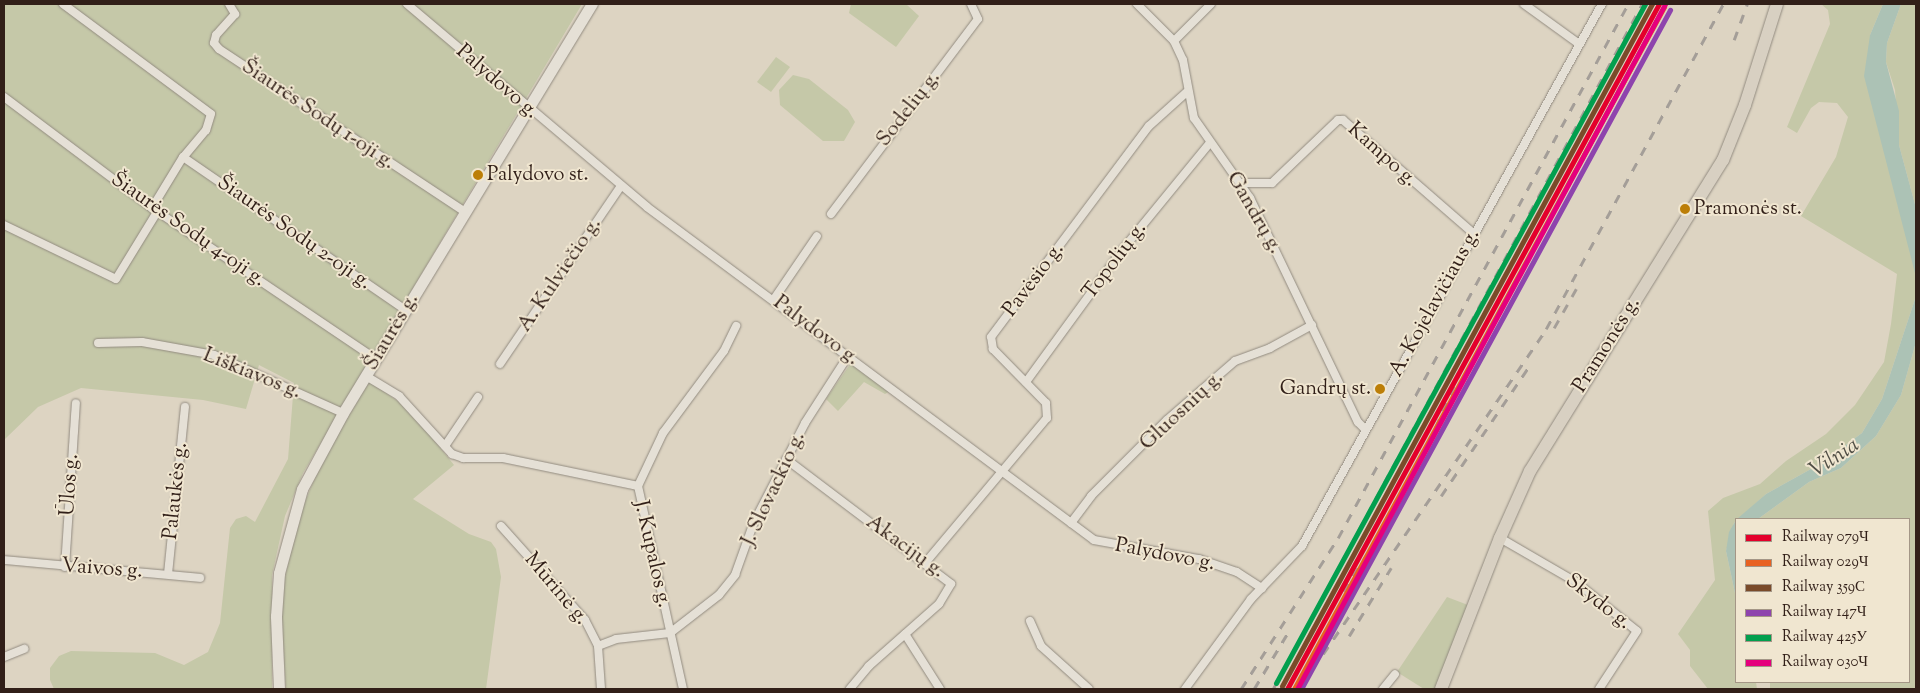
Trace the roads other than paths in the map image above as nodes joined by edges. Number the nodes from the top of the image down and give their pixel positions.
1 (63, 4) edge
2 (229, 4) edge
3 (407, 4) edge
4 (971, 4) edge
5 (1137, 4) edge
6 (1211, 4) edge
7 (1524, 4) edge
8 (1602, 4) edge
9 (1777, 4) edge
10 (590, 5) edge
11 (1174, 41) junction
12 (1580, 44) junction
13 (1188, 91) junction
14 (4, 97) edge
15 (528, 109) junction
16 (1209, 144) junction
17 (183, 157) junction
18 (1240, 182) junction
19 (621, 186) junction
20 (154, 210) junction
21 (465, 212) junction
22 (831, 214) dead end
23 (4, 225) edge
24 (1474, 234) junction
25 (817, 236) dead end
26 (774, 299) junction
27 (406, 310) junction
28 (1312, 325) junction
29 (736, 326) dead end
30 (98, 343) dead end
31 (848, 356) junction
32 (376, 359) junction
33 (500, 364) dead end
34 (366, 376) junction
35 (1026, 382) junction
36 (478, 397) dead end
37 (76, 403) dead end
38 (185, 407) dead end
39 (343, 413) junction
40 (1365, 429) junction
41 (445, 446) junction
42 (786, 459) junction
43 (1004, 471) junction
44 (638, 486) junction
45 (1071, 523) junction
46 (501, 526) dead end
47 (1500, 538) junction
48 (4, 560) edge
49 (926, 562) junction
50 (64, 567) junction
51 (168, 574) junction
52 (200, 578) dead end
53 (1262, 588) junction
54 (1030, 621) dead end
55 (670, 633) junction
56 (905, 634) junction
57 (598, 646) junction
58 (24, 649) dead end
59 (4, 657) edge
60 (1395, 674) dead end
61 (278, 689) edge
62 (601, 689) edge
63 (683, 689) edge
64 (850, 689) edge
65 (940, 689) edge
66 (1089, 689) edge
67 (1185, 689) edge
68 (1383, 689) edge
69 (1441, 689) edge
70 (1600, 689) edge

1 - 17 street
2 - 21 street, Šiaurės Sodų 1-oji g.
3 - 15 street, Palydovo g.
4 - 22 street, Sodelių g.
5 - 11 street, Gandrų g.
6 - 11 street
7 - 12 street
8 - 12 street, A. Kojelavičiaus g.
9 - 47 main road, Pramonės g.
10 - 15 main road, Šiaurės g.
11 - 13 street, Gandrų g.
12 - 24 street, A. Kojelavičiaus g.
13 - 16 street, Gandrų g.
13 - 35 street, Pavėsio g.
14 - 20 street, Šiaurės Sodų 4-oji g.
15 - 19 street, Palydovo g.
15 - 21 main road, Šiaurės g.
16 - 18 street, Gandrų g.
16 - 35 street, Topolių g.
17 - 20 street
17 - 27 street, Šiaurės Sodų 2-oji g.
18 - 24 street, Kampo g.
18 - 28 street, Gandrų g.
19 - 26 street, Palydovo g.
19 - 33 street, A. Kulviečio g.
20 - 23 street
20 - 32 street, Šiaurės Sodų 4-oji g.
21 - 27 main road, Šiaurės g.
24 - 40 street, A. Kojelavičiaus g.
25 - 26 street
26 - 31 street, Palydovo g.
27 - 32 main road, Šiaurės g.
28 - 40 street, Gandrų g.
28 - 45 street, Gluosnių g.
29 - 44 street, J. Kupalos g.
30 - 39 street, Liškiavos g.
31 - 42 street, J. Slovackio g.
31 - 43 street, Palydovo g.
32 - 34 main road, Šiaurės g.
34 - 39 main road, Šiaurės g.
34 - 41 street
35 - 43 street, Pavėsio g.
36 - 41 street
37 - 50 street, Ūlos g.
38 - 51 street, Palaukės g.
39 - 61 main road, Šiaurės g.
40 - 53 street, A. Kojelavičiaus g.
41 - 44 street
42 - 49 street, Akacijų g.
42 - 55 street, J. Slovackio g.
43 - 45 street, Palydovo g.
43 - 49 street, Pavėsio g.
44 - 55 street, J. Kupalos g.
45 - 53 street, Palydovo g.
46 - 57 street, Mūrinė g.
47 - 69 main road, Pramonės g.
47 - 70 street, Skydo g.
48 - 50 street, Vaivos g.
49 - 56 street, Akacijų g.
50 - 51 street, Vaivos g.
51 - 52 street, Vaivos g.
53 - 67 street, A. Kojelavičiaus g.
54 - 66 street
55 - 57 street
55 - 63 street, J. Kupalos g.
56 - 64 street, Akacijų g.
56 - 65 street
57 - 62 street, Mūrinė g.
58 - 59 street
60 - 68 street

